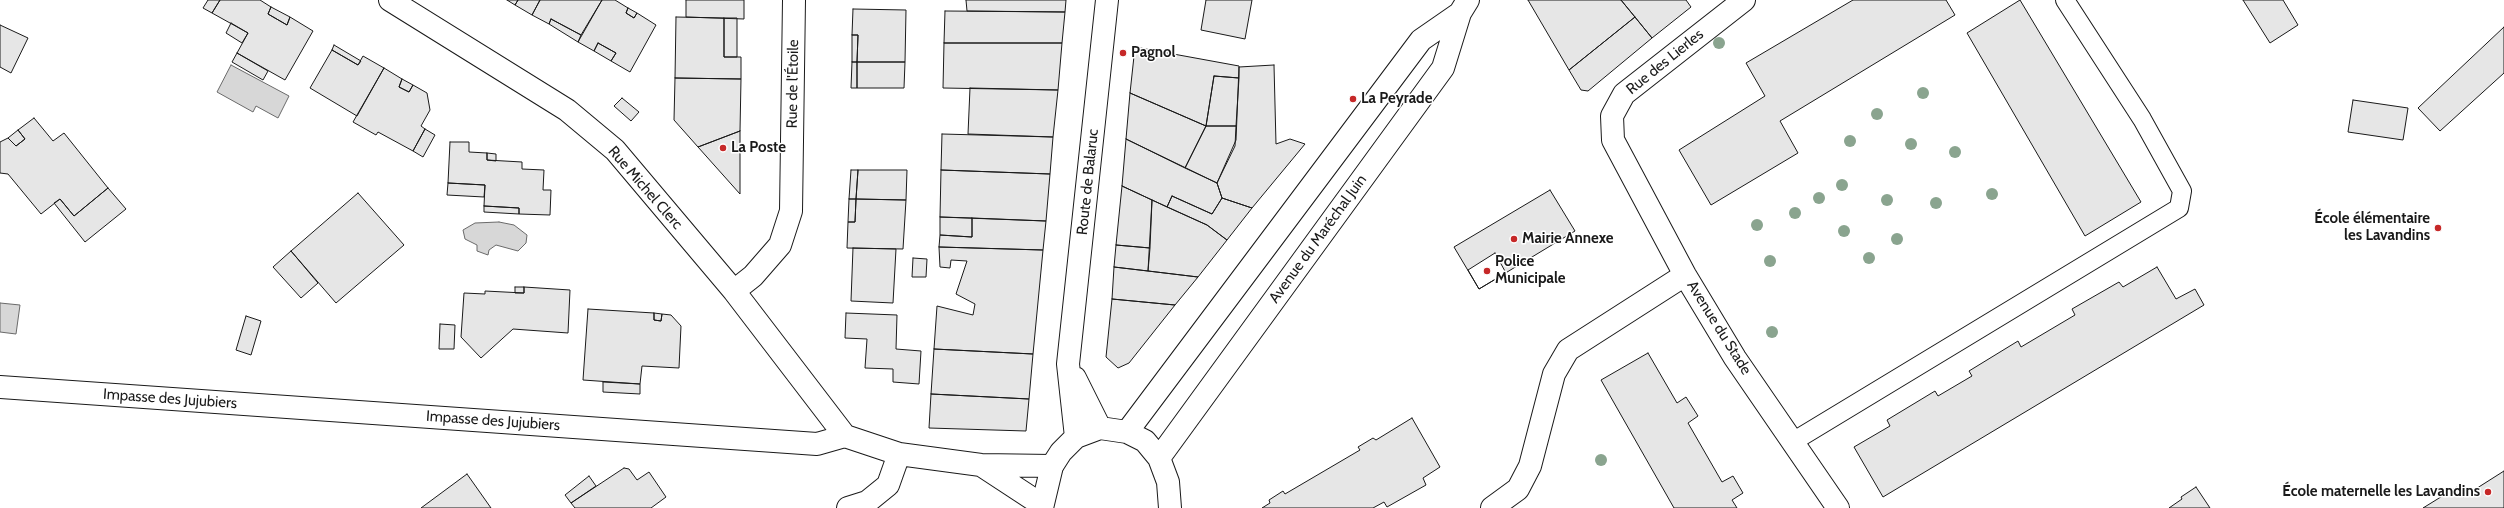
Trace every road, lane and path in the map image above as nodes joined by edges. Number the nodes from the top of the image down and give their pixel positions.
1 (390, 0) edge
2 (794, 0) edge
3 (1107, 0) edge
4 (1744, 0) edge
5 (2065, 0) edge
6 (1464, 6) edge
7 (1613, 140) joint
8 (1686, 275) junction
9 (734, 291) junction
10 (1068, 364) junction
11 (0, 387) edge
12 (1100, 428) junction
13 (1127, 432) junction
14 (845, 436) junction
15 (1076, 437) junction
16 (1794, 441) junction
17 (899, 454) junction
18 (1159, 458) junction
19 (981, 465) junction
20 (1052, 466) junction
21 (1042, 507) edge
22 (848, 508) edge
23 (1170, 508) edge
24 (1492, 508) edge
25 (1838, 508) edge

1 - 9 street, Rue Michel Clerc
2 - 9 street, Rue de l'Étoile
3 - 10 street, Route de Balaruc
4 - 7 street, Rue des Lierles
5 - 16 lane
6 - 13 street, Avenue du Maréchal Juin
6 - 18 street, Avenue du Maréchal Juin
7 - 8 street, Avenue du Stade
8 - 16 street, Avenue du Stade
8 - 24 street
9 - 14 street, Rue Michel Clerc
10 - 12 street
10 - 15 street, Route de Balaruc
11 - 14 street, Impasse des Jujubiers
12 - 13 street
12 - 15 street
13 - 18 street
14 - 17 street
15 - 20 street
16 - 25 street, Avenue du Stade
17 - 19 street
17 - 22 street
18 - 23 street
19 - 20 street
19 - 21 street
20 - 21 street

